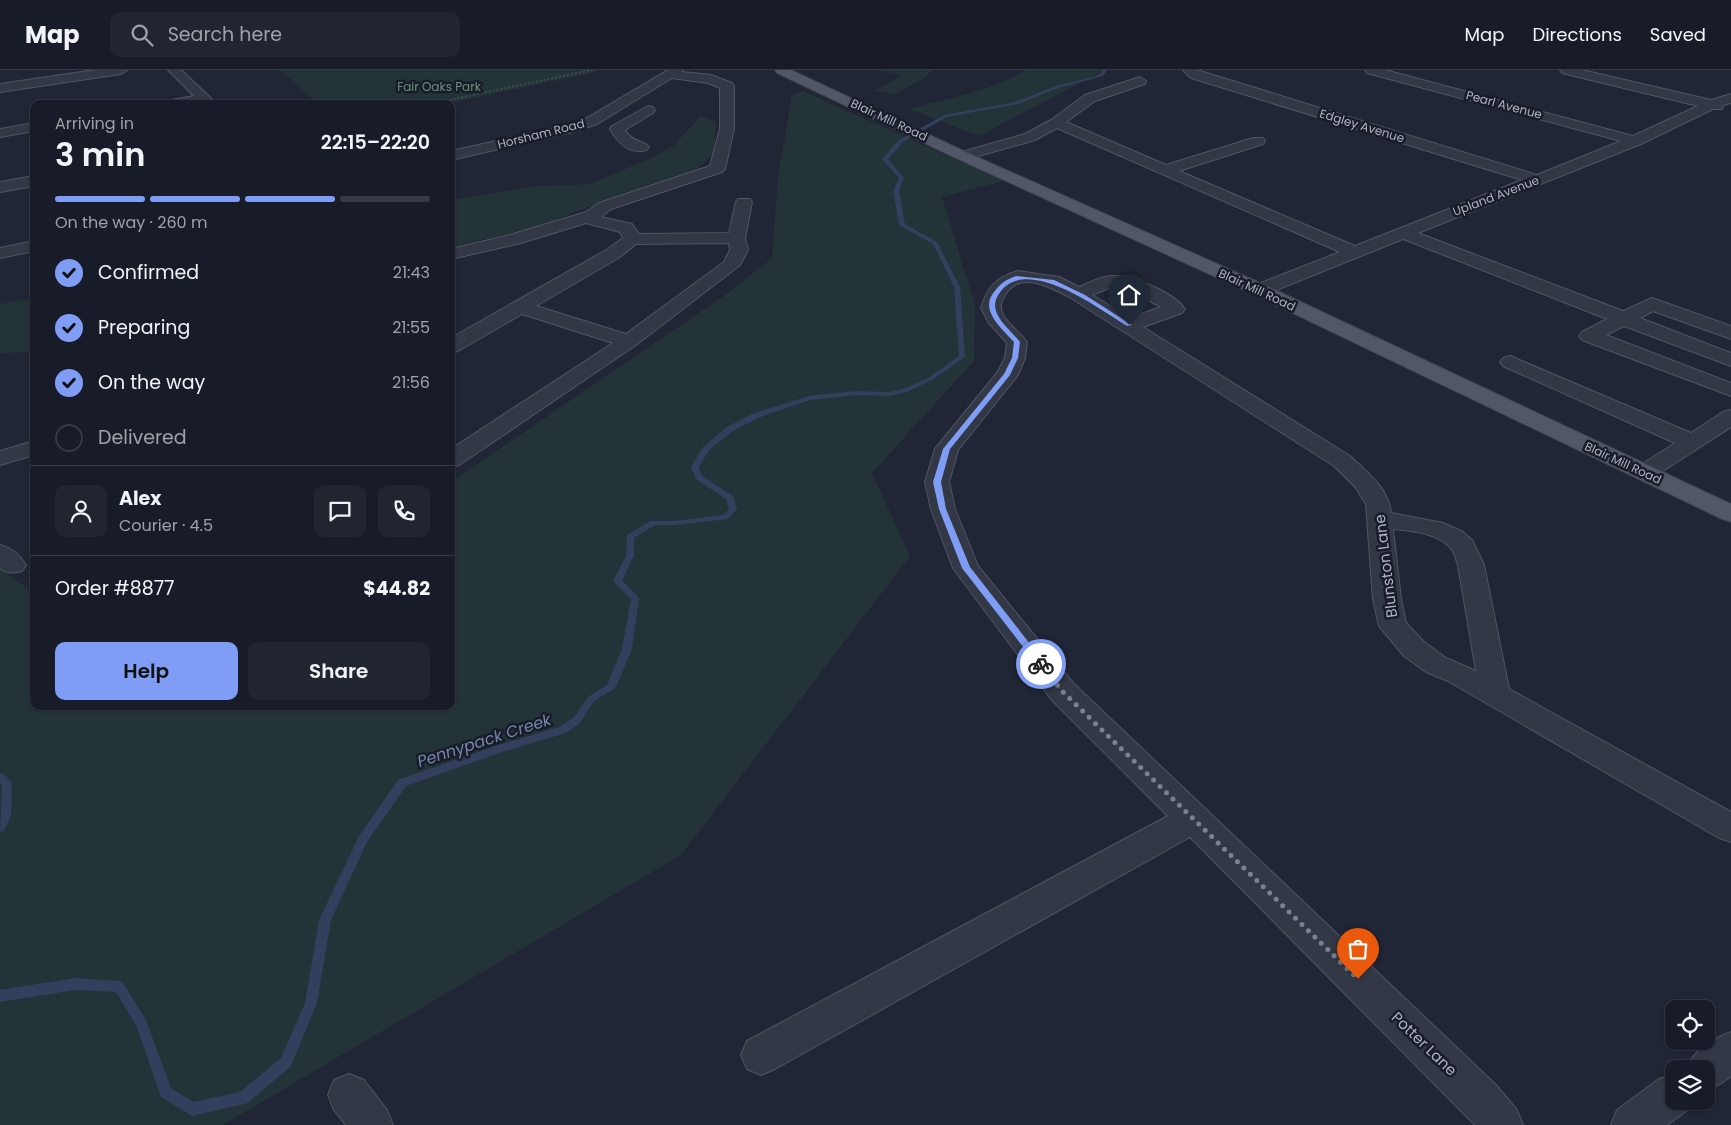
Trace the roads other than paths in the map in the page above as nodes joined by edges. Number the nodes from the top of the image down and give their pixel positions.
1 (121, 70) edge
2 (174, 70) edge
3 (781, 70) edge
4 (1188, 70) edge
5 (1371, 70) edge
6 (1566, 70) edge
7 (674, 72) edge
8 (1140, 81) dead end
9 (0, 88) edge
10 (632, 98) junction
11 (1731, 98) edge
12 (206, 100) edge
13 (1711, 104) junction
14 (1731, 109) edge
15 (610, 112) junction
16 (640, 115) junction
17 (1056, 123) junction
18 (30, 128) edge
19 (0, 132) edge
20 (1258, 141) dead end
21 (1636, 141) junction
22 (642, 147) dead end
23 (455, 155) edge
24 (963, 156) junction
25 (1165, 170) junction
26 (1537, 180) junction
27 (30, 182) edge
28 (0, 187) edge
29 (744, 202) dead end
30 (586, 218) junction
31 (1402, 233) junction
32 (736, 238) junction
33 (632, 239) junction
34 (30, 247) edge
35 (1355, 252) junction
36 (0, 253) edge
37 (455, 253) edge
38 (1260, 290) junction
39 (1081, 295) junction
40 (519, 307) junction
41 (1622, 318) junction
42 (1129, 325) junction
43 (1731, 334) edge
44 (629, 341) junction
45 (455, 345) edge
46 (1731, 360) edge
47 (1510, 362) dead end
48 (1731, 390) edge
49 (1731, 417) edge
50 (1693, 442) junction
51 (30, 449) edge
52 (455, 454) edge
53 (0, 458) edge
54 (1644, 473) junction
55 (1731, 514) edge
56 (1381, 519) junction
57 (1495, 695) junction
58 (1193, 819) junction
59 (1731, 828) edge
60 (1731, 1052) edge
61 (761, 1055) dead end
62 (1715, 1064) edge
63 (1502, 1125) edge

1 - 9 street
2 - 12 street
3 - 24 main road, Blair Mill Road
4 - 26 street, Edgley Avenue
5 - 21 street, Pearl Avenue
6 - 13 street
7 - 10 street, Horsham Road
7 - 30 street
8 - 17 street
10 - 15 street, Horsham Road
10 - 16 street
11 - 13 street, Upland Avenue
13 - 14 street
13 - 21 street, Upland Avenue
15 - 16 street
15 - 23 street, Horsham Road
16 - 22 street
17 - 24 street
17 - 25 street
18 - 19 street
20 - 25 street
21 - 26 street, Upland Avenue
24 - 38 main road, Blair Mill Road
25 - 35 street
26 - 31 street, Upland Avenue
27 - 28 street
29 - 32 street
30 - 33 street
30 - 37 street
31 - 35 street, Upland Avenue
31 - 41 street
32 - 33 street
32 - 44 street
33 - 40 street
34 - 36 street
35 - 38 street, Upland Avenue
38 - 54 main road, Blair Mill Road
39 - 42 street, Blunston Lane
39 - 42 street
39 - 58 street, Potter Lane
40 - 44 street
40 - 45 street
41 - 43 street
41 - 46 street
41 - 48 street
42 - 56 street, Blunston Lane
44 - 52 street
47 - 50 street
49 - 50 street
50 - 54 street
51 - 53 street
54 - 55 main road, Blair Mill Road
56 - 57 street, Blunston Lane
56 - 57 street
57 - 59 street, Blunston Lane
58 - 61 street
58 - 63 street, Potter Lane
60 - 62 street

